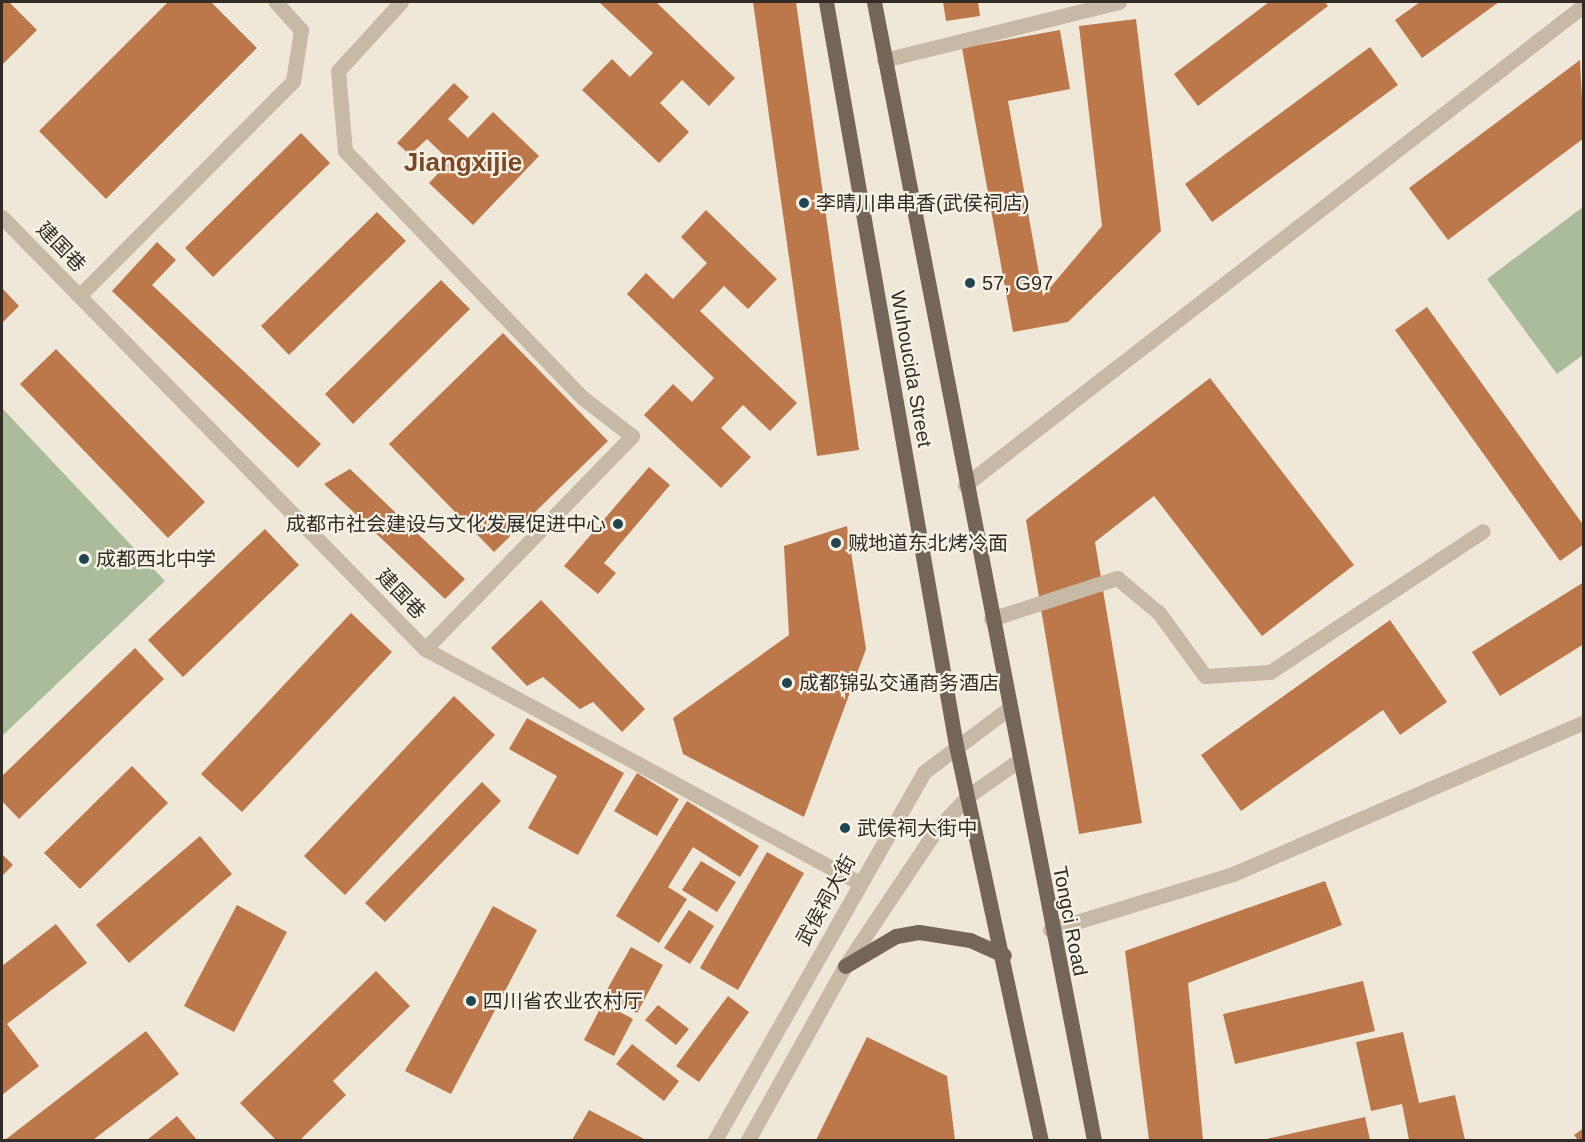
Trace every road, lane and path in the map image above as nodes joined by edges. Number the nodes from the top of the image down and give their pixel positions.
1 (276, 2) edge
2 (401, 2) edge
3 (826, 2) edge
4 (874, 2) edge
5 (1119, 2) edge
6 (1584, 5) edge
7 (884, 60) junction
8 (2, 217) edge
9 (79, 296) junction
10 (965, 485) junction
11 (1484, 531) dead end
12 (990, 619) junction
13 (425, 649) junction
14 (1008, 709) junction
15 (1584, 722) edge
16 (956, 745) junction
17 (1018, 761) junction
18 (968, 796) junction
19 (859, 884) junction
20 (1050, 930) junction
21 (1005, 955) junction
22 (845, 966) junction
23 (715, 1140) edge
24 (748, 1140) edge
25 (1041, 1140) edge
26 (1094, 1140) edge

1 - 9 street
2 - 13 street
3 - 16 main road, Wuhoucida Street
4 - 7 main road, Wuhoucida Street
5 - 7 street
6 - 10 street
7 - 10 main road, Wuhoucida Street
8 - 9 street, 建国巷
9 - 13 street, 建国巷
10 - 12 main road, Wuhoucida Street
11 - 12 street
12 - 14 main road, Wuhoucida Street
13 - 19 street, 建国巷
14 - 16 street, 武侯祠大街
14 - 17 main road, Tongci Road
15 - 20 street
16 - 18 main road
16 - 19 street, 武侯祠大街
17 - 18 street
17 - 20 main road, Tongci Road
18 - 21 main road
18 - 22 street
19 - 23 street, 武侯祠大街
20 - 26 main road, Tongci Road
21 - 22 main road
21 - 25 main road
22 - 24 street

